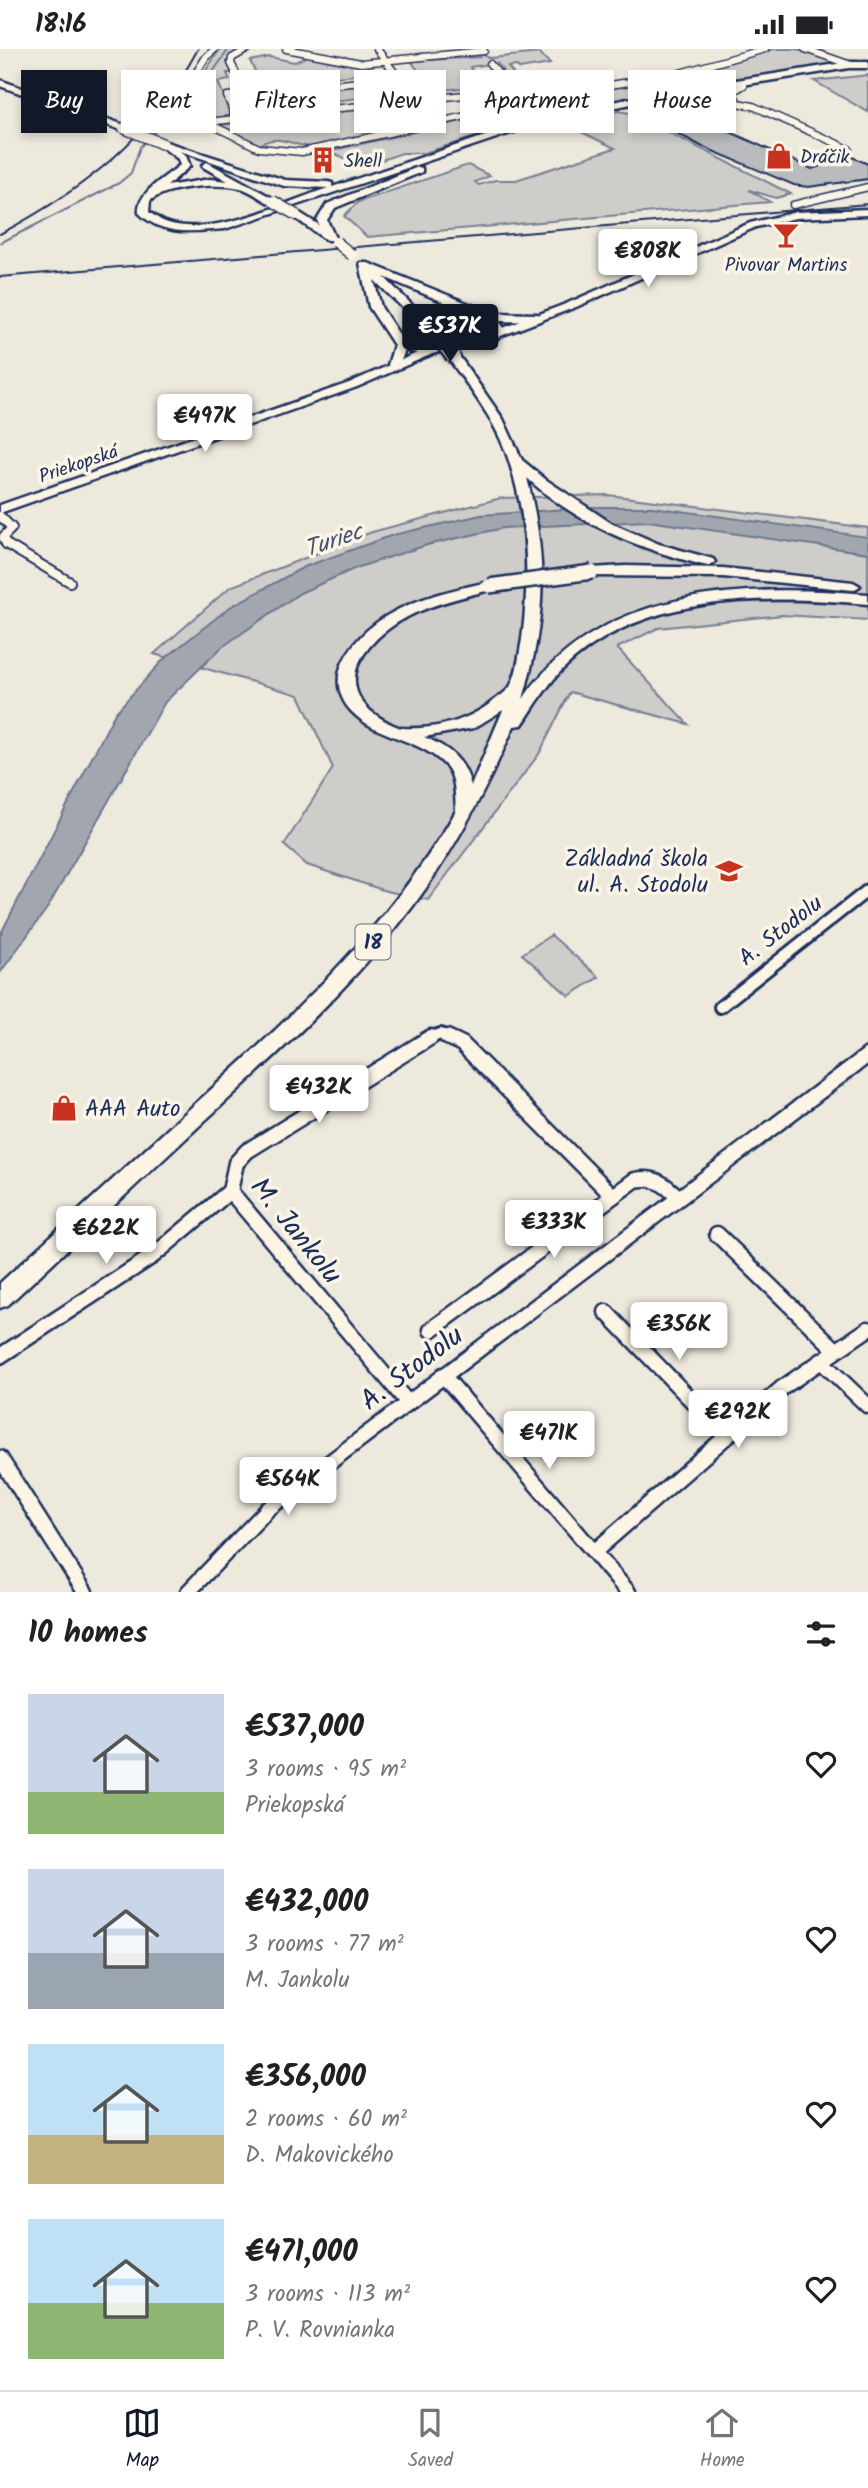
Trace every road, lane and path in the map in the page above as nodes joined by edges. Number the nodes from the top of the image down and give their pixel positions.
1 (215, 49) edge
2 (248, 49) edge
3 (286, 49) edge
4 (377, 49) edge
5 (765, 49) edge
6 (805, 49) edge
7 (483, 50) edge
8 (386, 61) junction
9 (490, 64) dead end
10 (859, 68) edge
11 (199, 70) edge
12 (235, 70) edge
13 (392, 70) edge
14 (691, 70) edge
15 (829, 74) junction
16 (628, 82) edge
17 (0, 83) edge
18 (736, 85) edge
19 (744, 85) junction
20 (736, 86) edge
21 (446, 97) edge
22 (738, 101) joint
23 (628, 102) edge
24 (628, 104) edge
25 (446, 121) edge
26 (216, 129) edge
27 (395, 133) edge
28 (163, 144) junction
29 (849, 149) dead end
30 (449, 156) junction
31 (349, 182) junction
32 (250, 187) junction
33 (868, 187) edge
34 (153, 194) junction
35 (308, 199) junction
36 (794, 210) junction
37 (868, 212) edge
38 (332, 239) junction
39 (364, 265) junction
40 (490, 317) junction
41 (537, 318) junction
42 (494, 335) junction
43 (400, 345) junction
44 (428, 352) junction
45 (394, 365) junction
46 (516, 459) junction
47 (0, 509) edge
48 (0, 516) edge
49 (642, 570) junction
50 (749, 572) junction
51 (70, 582) dead end
52 (868, 588) edge
53 (868, 599) edge
54 (520, 687) junction
55 (400, 732) junction
56 (502, 741) junction
57 (465, 811) junction
58 (868, 890) edge
59 (720, 1007) dead end
60 (868, 1055) edge
61 (230, 1191) junction
62 (613, 1196) junction
63 (679, 1198) junction
64 (717, 1234) dead end
65 (0, 1298) edge
66 (606, 1312) dead end
67 (430, 1329) dead end
68 (868, 1329) edge
69 (836, 1350) junction
70 (0, 1356) edge
71 (821, 1360) junction
72 (443, 1375) junction
73 (408, 1403) junction
74 (868, 1406) edge
75 (727, 1437) junction
76 (0, 1458) edge
77 (594, 1552) junction
78 (85, 1592) edge
79 (188, 1592) edge
80 (628, 1592) edge

1 - 11 street
2 - 12 street
3 - 8 street
4 - 8 street
5 - 14 street
6 - 10 street
7 - 8 street
8 - 13 street
9 - 21 street
10 - 15 main road
10 - 15 main road
10 - 18 main road
15 - 19 main road
16 - 25 street
17 - 28 main road, 18, bridge
19 - 20 main road
19 - 22 street
22 - 29 street
23 - 31 main road
24 - 30 main road
26 - 27 street
28 - 31 main road
28 - 32 main road, 18
28 - 34 main road
30 - 35 main road
30 - 38 main road
31 - 35 main road
32 - 34 main road
32 - 38 main road, 18, bridge
33 - 36 street
34 - 35 main road
36 - 37 street, Priekopská
36 - 41 street, Priekopská
38 - 39 main road, 18, bridge
39 - 40 main road
39 - 43 main road
39 - 46 main road, 18, bridge
40 - 41 main road
40 - 42 main road
41 - 42 street, Priekopská
42 - 44 street, Priekopská
43 - 44 main road
43 - 45 main road
44 - 45 street, Priekopská
45 - 47 street, Priekopská
46 - 50 main road
46 - 54 main road, 18
48 - 51 street
49 - 50 main road
49 - 53 main road
49 - 55 main road, bridge
50 - 52 main road
53 - 56 main road
54 - 55 main road
54 - 56 main road, 18
55 - 57 main road
56 - 57 main road, 18
57 - 65 main road, 18
58 - 59 street, A. Stodolu
60 - 63 street, A. Stodolu
61 - 62 street, M. Jankolu
61 - 70 street
61 - 73 street, M. Jankolu
62 - 63 street, A. Stodolu
62 - 67 street, A. Stodolu
63 - 72 street, A. Stodolu
64 - 69 street
66 - 75 street
68 - 69 street
69 - 71 street
71 - 74 street
71 - 75 street
72 - 73 street, A. Stodolu
72 - 77 street
73 - 79 street, A. Stodolu
75 - 77 street
76 - 78 street
77 - 80 street

